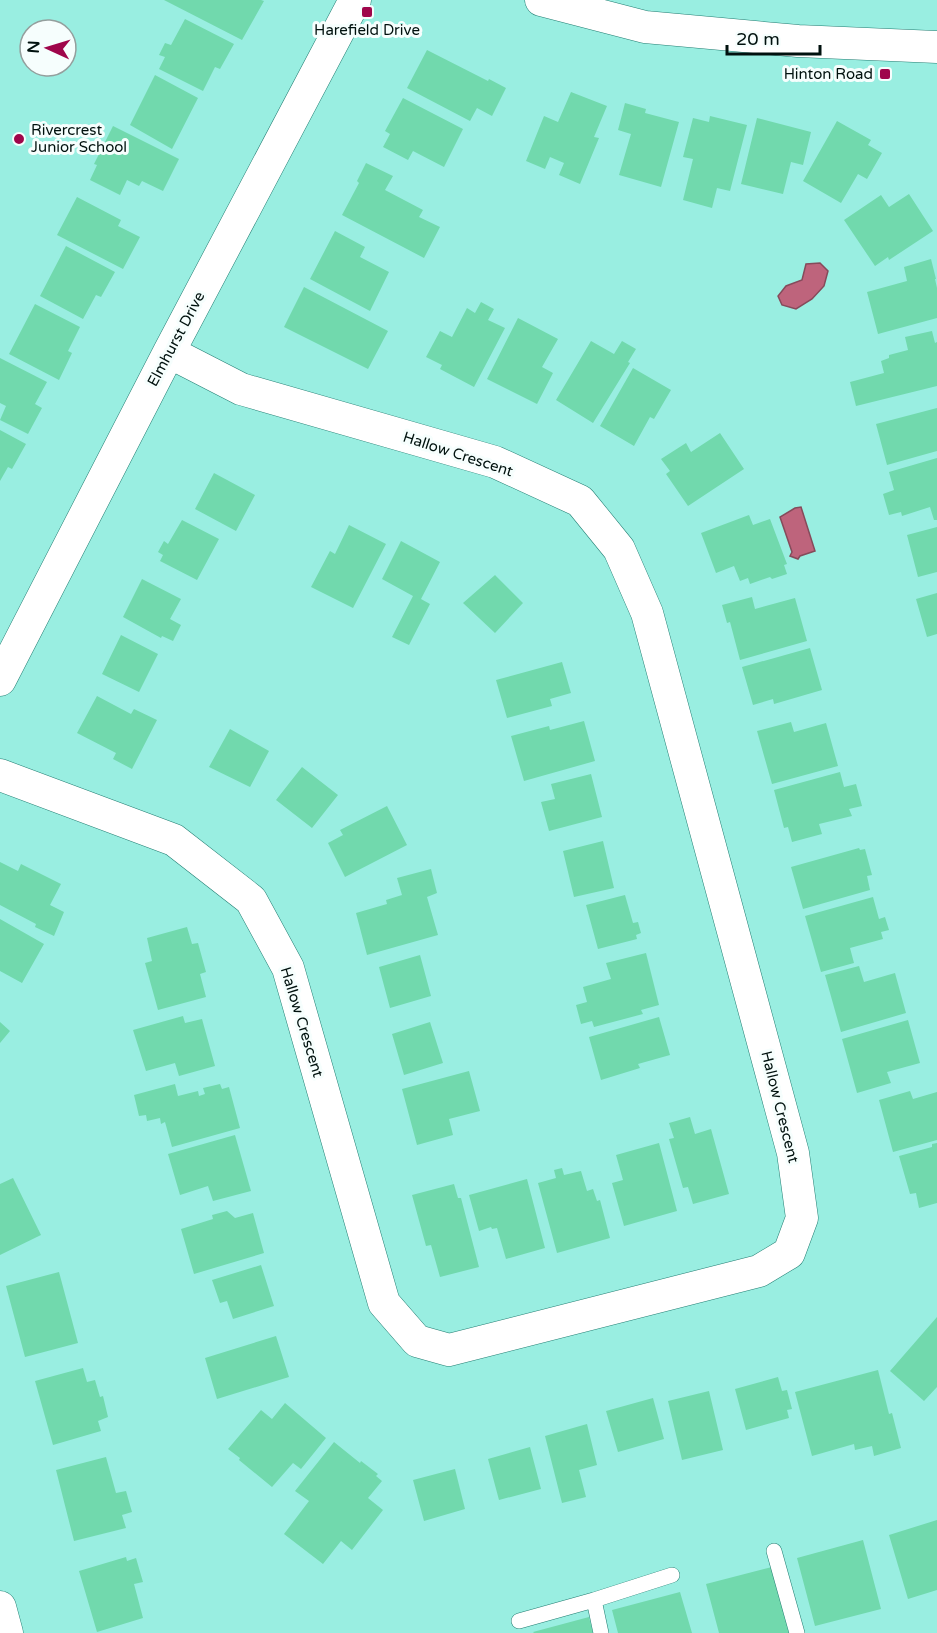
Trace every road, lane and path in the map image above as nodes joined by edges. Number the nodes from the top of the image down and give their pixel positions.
1 (355, 0) edge
2 (541, 0) edge
3 (937, 47) edge
4 (169, 352) junction
5 (0, 680) edge
6 (0, 775) edge
7 (774, 1551) dead end
8 (672, 1575) dead end
9 (594, 1600) junction
10 (0, 1607) edge
11 (519, 1621) dead end
12 (7, 1633) edge
13 (601, 1633) edge
14 (797, 1633) edge

1 - 4 street, Elmhurst Drive
2 - 3 street
4 - 5 street, Elmhurst Drive
4 - 6 street, Hallow Crescent
7 - 14 lane
8 - 9 lane
9 - 11 lane
9 - 13 lane
10 - 12 street

